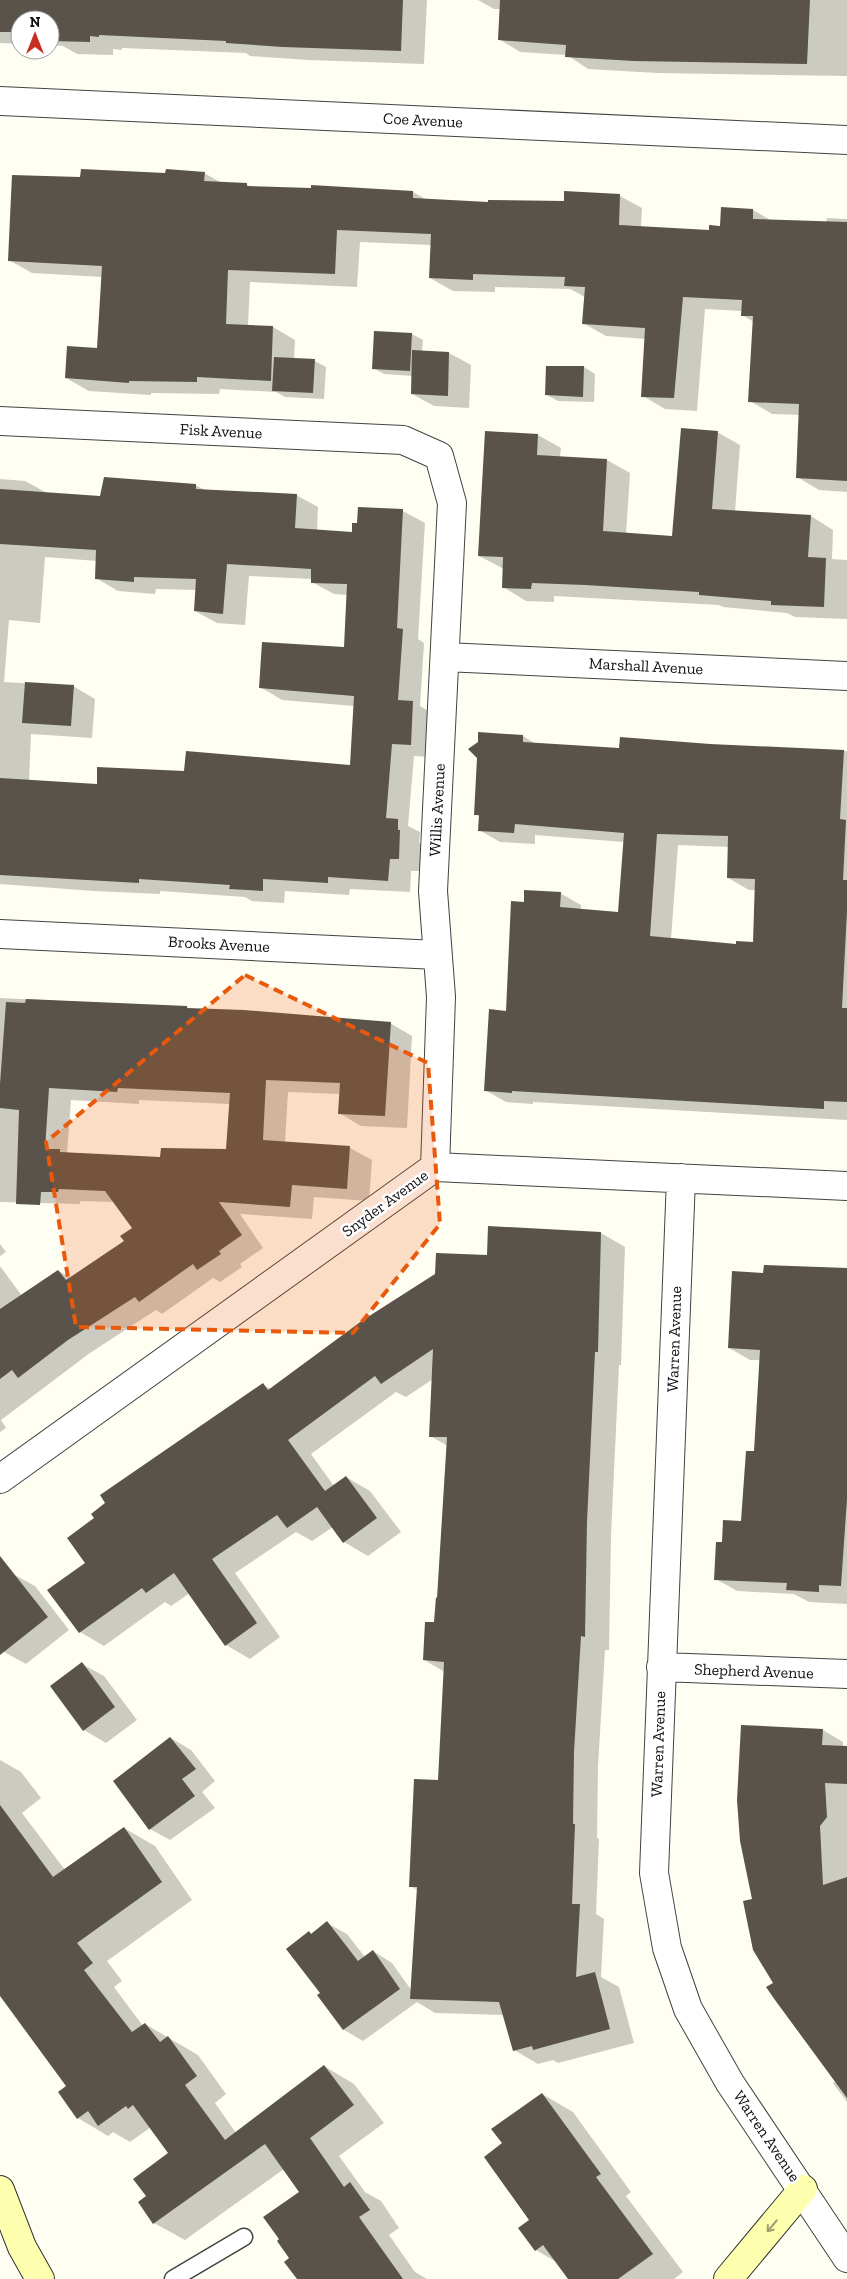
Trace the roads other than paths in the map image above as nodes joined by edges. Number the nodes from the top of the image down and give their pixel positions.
1 (0, 101) edge
2 (847, 140) edge
3 (0, 421) edge
4 (439, 456) joint
5 (445, 657) junction
6 (847, 676) edge
7 (0, 934) edge
8 (437, 955) junction
9 (435, 1167) junction
10 (681, 1178) junction
11 (847, 1186) edge
12 (0, 1479) edge
13 (661, 1666) junction
14 (847, 1674) edge
15 (803, 2189) junction
16 (0, 2190) edge
17 (244, 2237) dead end
18 (847, 2258) edge
19 (40, 2279) edge
20 (173, 2279) edge
21 (728, 2279) edge

1 - 2 street, Coe Avenue
3 - 4 street, Fisk Avenue
4 - 5 street, Willis Avenue
5 - 6 street, Marshall Avenue
5 - 8 street, Willis Avenue
7 - 8 street, Brooks Avenue
8 - 9 street, Willis Avenue
9 - 10 street, Snyder Avenue
9 - 12 street, Snyder Avenue
10 - 11 street, Snyder Avenue
10 - 13 street, Warren Avenue
13 - 14 street, Shepherd Avenue
13 - 15 street, Warren Avenue
15 - 18 street, Warren Avenue
15 -> 21 main road
16 - 19 main road
17 - 20 lane

